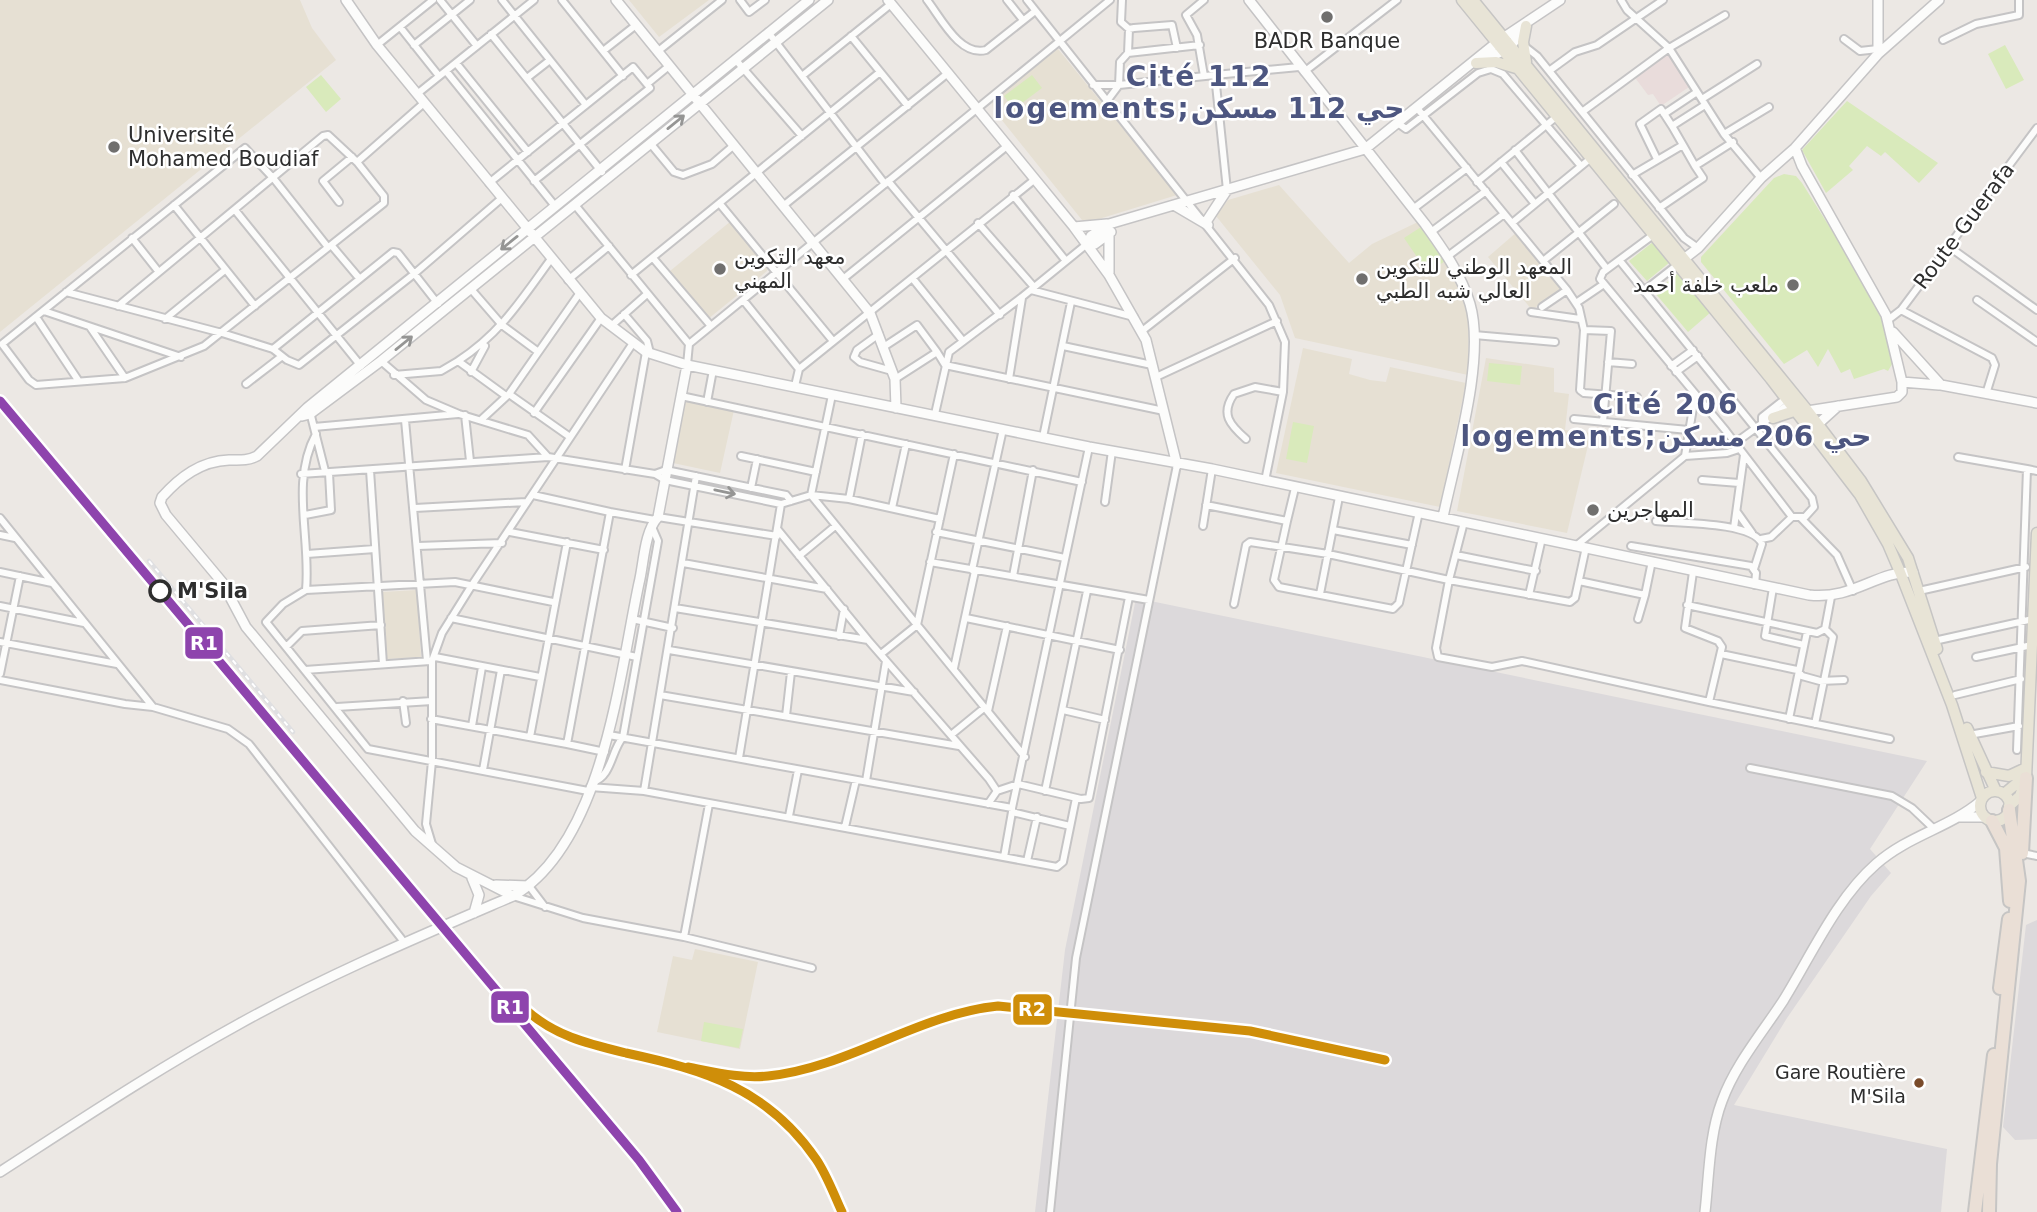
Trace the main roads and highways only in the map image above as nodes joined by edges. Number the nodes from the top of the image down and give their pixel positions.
1 (1462, 0) edge
2 (1472, 0) edge
3 (1527, 23) road end
4 (1499, 40) junction
5 (1472, 64) road end
6 (1522, 67) junction
7 (1680, 262) junction
8 (1794, 407) junction
9 (1773, 418) road end
10 (2037, 533) edge
11 (2030, 567) edge
12 (2025, 770) junction
13 (1986, 772) junction
14 (2000, 793) junction
15 (1981, 799) junction
16 (2009, 808) junction
17 (1988, 819) junction
18 (2019, 881) junction
19 (1988, 1206) edge
20 (1975, 1212) edge
21 (1995, 1212) edge

1 - 4 main road
2 - 4 main road
3 - 6 main road
4 - 6 main road
5 - 6 main road
6 - 7 main road
6 - 7 main road
7 - 8 main road
7 - 8 main road
8 - 9 main road
8 - 13 main road
8 - 15 main road
10 - 11 main road
11 - 12 main road
12 - 13 main road
12 - 14 main road
12 - 16 main road
12 - 18 highway
13 - 14 main road
14 - 15 main road
14 - 16 main road
15 - 17 main road
16 - 17 main road
16 - 18 highway
17 - 20 highway
18 - 19 highway
19 - 21 highway

